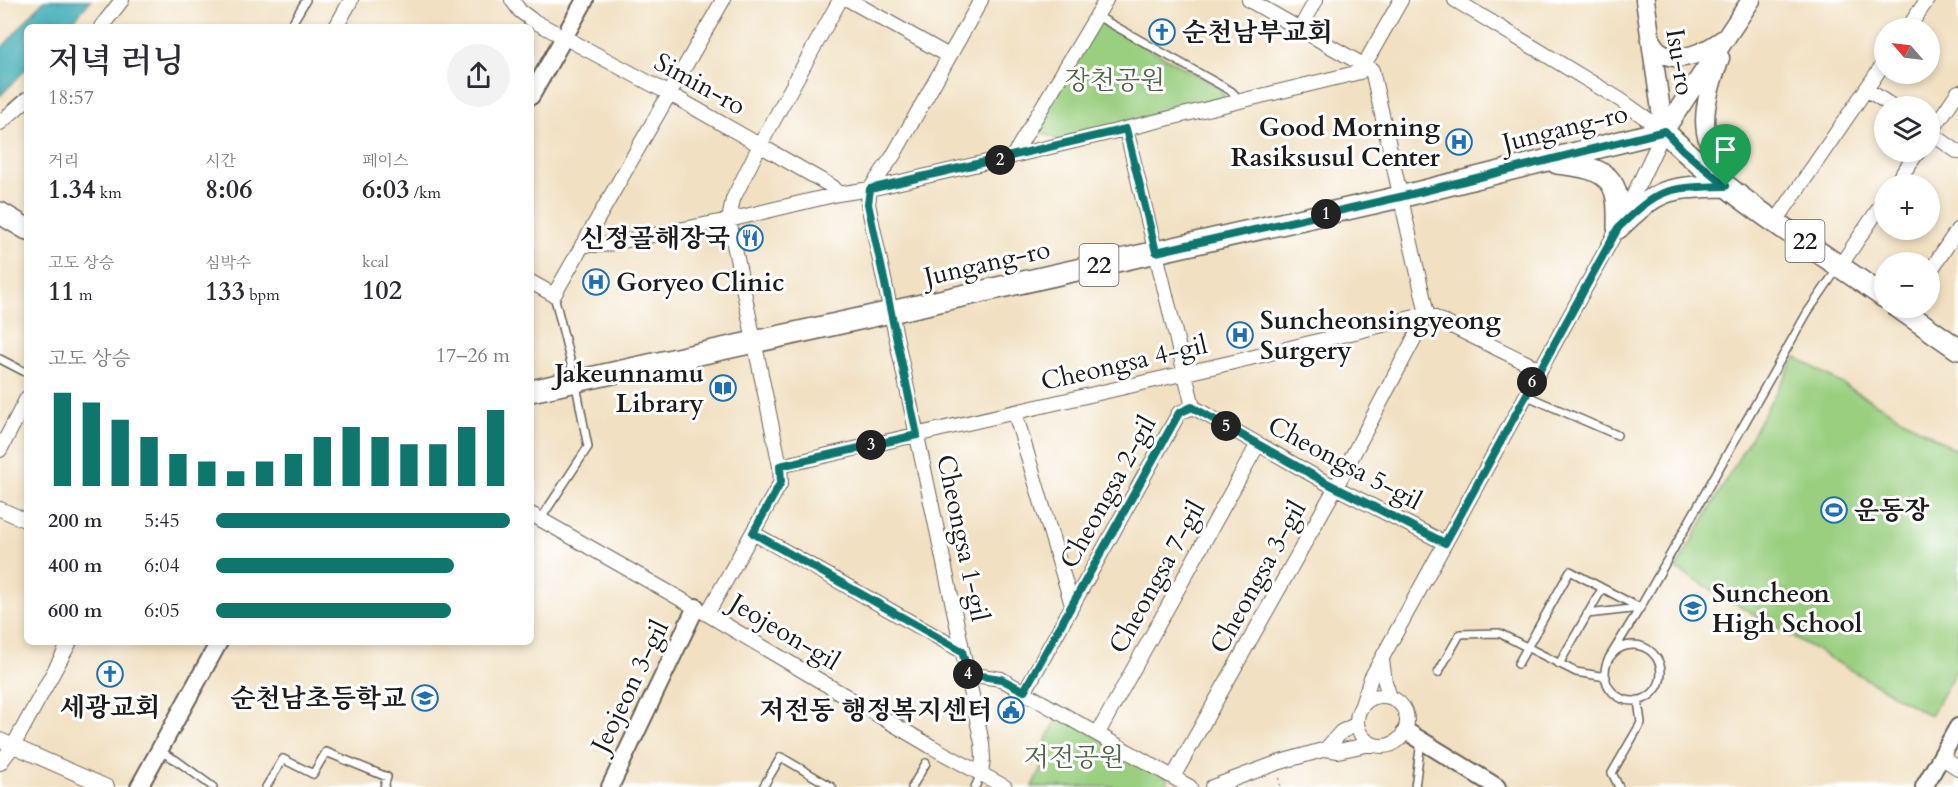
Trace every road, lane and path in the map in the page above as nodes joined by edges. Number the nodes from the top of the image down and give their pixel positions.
1 (122, 0) edge
2 (306, 0) edge
3 (351, 0) edge
4 (513, 0) edge
5 (585, 0) edge
6 (723, 0) edge
7 (840, 0) edge
8 (849, 0) edge
9 (981, 0) edge
10 (1106, 0) edge
11 (1249, 0) edge
12 (1316, 0) edge
13 (1401, 0) edge
14 (1455, 0) edge
15 (1645, 0) edge
16 (1751, 0) edge
17 (1927, 0) edge
18 (1096, 16) junction
19 (1915, 18) edge
20 (103, 24) edge
21 (292, 24) edge
22 (338, 24) edge
23 (1300, 29) junction
24 (1727, 36) junction
25 (564, 37) junction
26 (1650, 40) junction
27 (949, 56) junction
28 (1364, 65) junction
29 (1874, 77) edge
30 (1866, 89) junction
31 (534, 91) edge
32 (1958, 92) edge
33 (670, 94) junction
34 (1877, 96) edge
35 (1241, 101) junction
36 (24, 102) edge
37 (1940, 117) edge
38 (0, 123) edge
39 (1126, 129) junction
40 (1665, 131) junction
41 (1940, 140) edge
42 (760, 146) junction
43 (1958, 152) edge
44 (1013, 156) junction
45 (1544, 161) junction
46 (1726, 186) junction
47 (870, 189) junction
48 (838, 194) junction
49 (1400, 197) junction
50 (0, 213) edge
51 (1874, 216) edge
52 (729, 220) junction
53 (1776, 221) junction
54 (24, 227) edge
55 (1618, 228) junction
56 (1958, 229) edge
57 (582, 245) junction
58 (1156, 252) junction
59 (1940, 256) edge
60 (1840, 266) junction
61 (534, 284) edge
62 (1874, 290) edge
63 (554, 295) junction
64 (891, 312) junction
65 (1427, 314) junction
66 (1915, 318) edge
67 (753, 341) junction
68 (1958, 349) edge
69 (0, 359) edge
70 (1539, 369) junction
71 (24, 371) edge
72 (1183, 374) junction
73 (575, 380) junction
74 (534, 390) edge
75 (1525, 395) junction
76 (24, 404) edge
77 (1192, 407) junction
78 (1015, 413) junction
79 (917, 435) junction
80 (1617, 435) dead end
81 (1258, 444) junction
82 (0, 450) edge
83 (780, 466) junction
84 (1336, 487) junction
85 (0, 509) edge
86 (535, 517) edge
87 (24, 520) edge
88 (753, 533) junction
89 (1445, 543) junction
90 (1602, 589) junction
91 (1072, 605) junction
92 (1640, 608) junction
93 (701, 610) junction
94 (1587, 614) junction
95 (68, 645) edge
96 (217, 645) edge
97 (1527, 646) junction
98 (962, 651) junction
99 (1609, 658) junction
100 (1382, 660) junction
101 (1518, 664) dead end
102 (1559, 664) junction
103 (1438, 673) dead end
104 (968, 674) junction
105 (1606, 677) junction
106 (1024, 691) junction
107 (1390, 697) junction
108 (1638, 700) junction
109 (1361, 708) junction
110 (1357, 724) junction
111 (1958, 727) edge
112 (1406, 731) junction
113 (1098, 734) junction
114 (1421, 741) junction
115 (7, 743) edge
116 (1371, 744) junction
117 (1326, 748) junction
118 (159, 751) junction
119 (1941, 757) junction
120 (0, 763) edge
121 (926, 763) dead end
122 (1958, 768) edge
123 (981, 774) junction
124 (1173, 777) junction
125 (107, 787) edge
126 (139, 787) edge
127 (213, 787) edge
128 (266, 787) edge
129 (384, 787) edge
130 (610, 787) edge
131 (764, 787) edge
132 (832, 787) edge
133 (912, 787) edge
134 (975, 787) edge
135 (1005, 787) edge
136 (1190, 787) edge
137 (1212, 787) edge
138 (1415, 787) edge
139 (1497, 787) edge
140 (1619, 787) edge
141 (1924, 787) edge

1 - 20 street
2 - 21 lane
3 - 22 street
4 - 25 street, Simin-ro
5 - 25 street
6 - 33 street
7 - 42 street
8 - 27 street
9 - 27 street
10 - 18 street
11 - 23 street
12 - 23 street
13 - 28 street
14 - 40 street
15 - 26 main road, Isu-ro
16 - 24 main road
17 - 19 street
18 - 35 lane
18 - 44 street
23 - 28 street
24 - 26 main road
24 - 40 main road
24 - 46 main road
25 - 31 street
25 - 33 street, Simin-ro
26 - 40 main road, Isu-ro
27 - 47 street
28 - 35 street
28 - 49 street
29 - 30 street
30 - 34 street
30 - 53 street
32 - 37 street
33 - 42 street, Simin-ro
33 - 57 street
35 - 39 street
36 - 38 street
39 - 44 street
39 - 58 street, Cheongsa 2-gil
40 - 45 main road, Jungang-ro / 22
40 - 46 main road, 22
40 - 55 street
41 - 43 street
42 - 48 street, Simin-ro
42 - 52 street
44 - 47 street
45 - 49 main road, Jungang-ro / 22
45 - 55 main road
46 - 53 main road, 22
46 - 55 main road
47 - 48 street
47 - 64 street, Cheongsa 1-gil
48 - 52 street
49 - 58 main road, Jungang-ro / 22
49 - 65 street
50 - 54 main road
51 - 60 street
52 - 57 street
52 - 67 street, Jeojeon 3-gil
53 - 60 main road, 22
55 - 70 street
56 - 59 street
57 - 63 street
58 - 64 main road, Jungang-ro / 22
58 - 72 street, Cheongsa 2-gil
60 - 62 main road, 22
60 - 92 lane
61 - 63 street
63 - 73 lane, Jeojeon-gil
64 - 67 main road, Jungang-ro / 22
64 - 79 street, Cheongsa 1-gil
65 - 70 street
65 - 72 street, Cheongsa 4-gil
65 - 84 street, Cheongsa 3-gil
66 - 68 main road
67 - 73 main road, Jungang-ro / 22
67 - 83 street, Jeojeon 3-gil
69 - 71 lane
70 - 75 street
72 - 77 street, Cheongsa 2-gil
72 - 78 street, Cheongsa 4-gil
73 - 74 main road, Jungang-ro / 22
73 - 86 lane, Jeojeon-gil
75 - 80 lane
75 - 89 street
76 - 82 street
77 - 81 street, Cheongsa 5-gil
77 - 91 street, Cheongsa 2-gil
78 - 79 street, Cheongsa 4-gil
78 - 91 street, Cheongsa 2-gil
79 - 83 street, Cheongsa 4-gil
79 - 98 street, Cheongsa 1-gil
81 - 84 street, Cheongsa 5-gil
81 - 113 street, Cheongsa 7-gil
83 - 88 street, Jeojeon 3-gil
84 - 89 street, Cheongsa 5-gil
84 - 124 street, Cheongsa 3-gil
85 - 87 street
86 - 93 street, Jeojeon-gil
88 - 93 street, Jeojeon 3-gil
88 - 98 street
89 - 100 street
90 - 92 lane
90 - 94 lane
90 - 97 lane
91 - 106 street, Cheongsa 2-gil
92 - 94 lane
92 - 99 lane
93 - 123 street, Jeojeon-gil
93 - 130 street, Jeojeon 3-gil
94 - 102 lane
95 - 115 street
96 - 118 street
97 - 101 lane
97 - 102 lane
97 - 103 lane
98 - 104 street, Cheongsa 1-gil
99 - 105 lane
99 - 108 lane
100 - 107 street
100 - 109 street
102 - 105 lane
104 - 106 street
104 - 123 street, Cheongsa 1-gil
105 - 108 lane
106 - 113 street
107 - 109 street
107 - 112 street
108 - 140 lane
109 - 110 street
110 - 116 street
110 - 117 street
111 - 119 street
112 - 114 street
112 - 116 street
113 - 124 street
114 - 138 lane
114 - 139 street
115 - 120 street
115 - 125 street
116 - 117 street
117 - 137 street
118 - 126 street
118 - 127 lane
119 - 122 street
119 - 141 street
121 - 133 lane
123 - 134 lane
123 - 135 street, Jeojeon-gil
124 - 136 street
128 - 129 lane
131 - 132 lane

